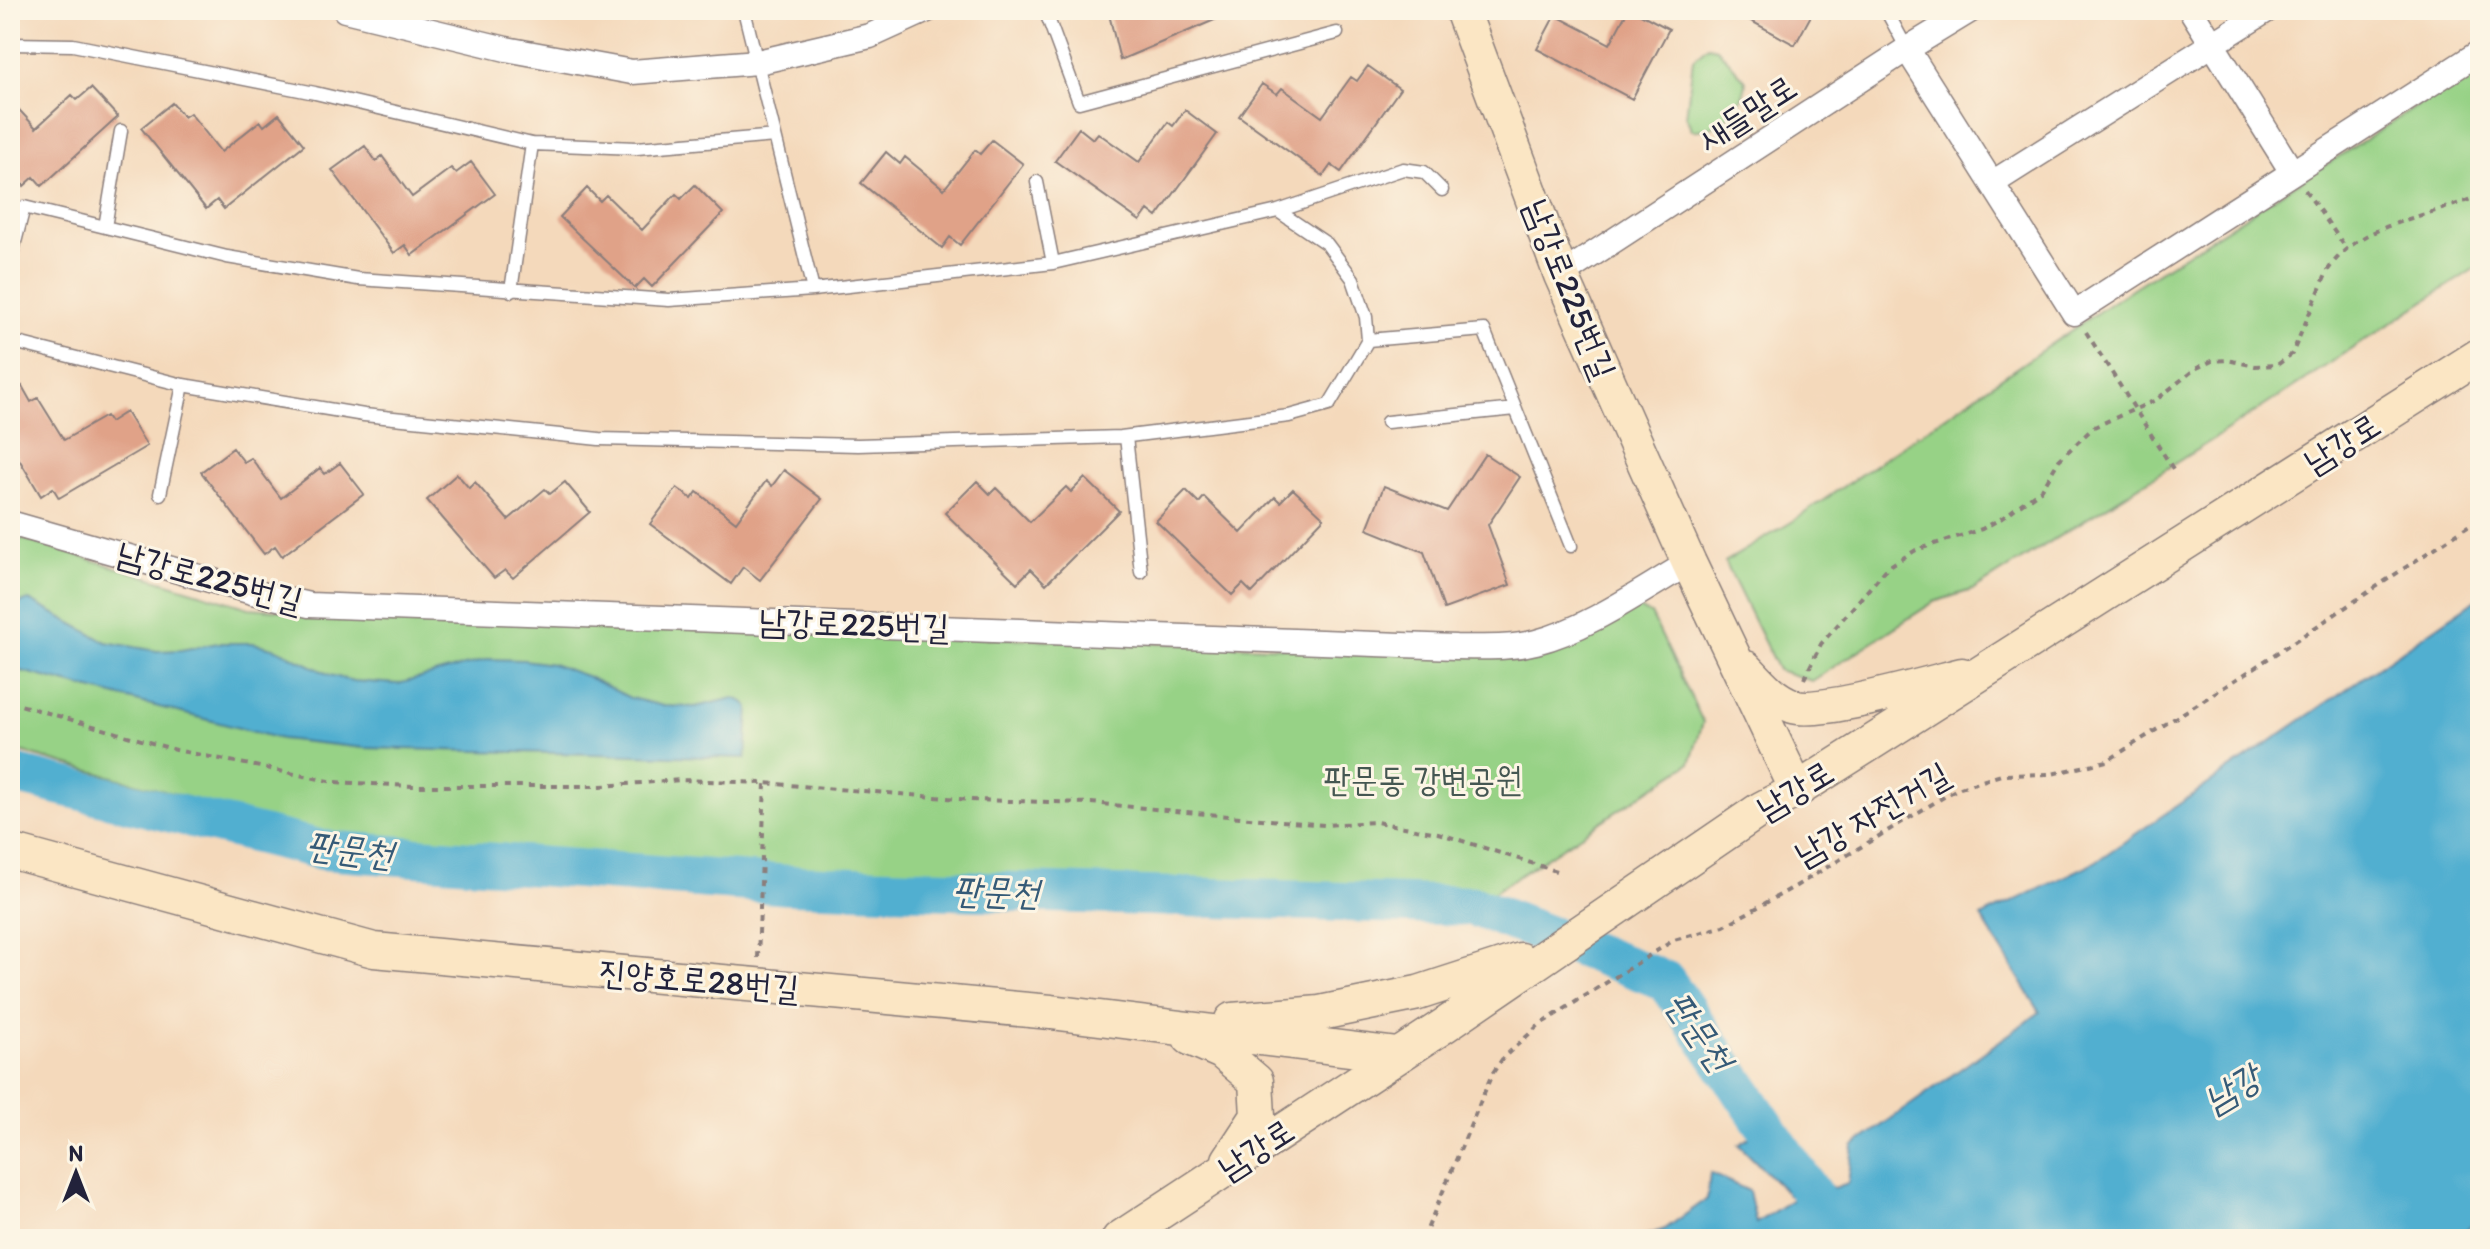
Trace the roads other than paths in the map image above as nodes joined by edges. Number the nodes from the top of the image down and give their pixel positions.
1 (345, 10) edge
2 (744, 10) edge
3 (927, 10) edge
4 (1045, 10) edge
5 (1462, 10) edge
6 (1886, 10) edge
7 (1971, 10) edge
8 (2191, 10) edge
9 (2267, 10) edge
10 (1337, 33) dead end
11 (10, 44) edge
12 (2213, 45) junction
13 (1907, 49) junction
14 (2480, 52) edge
15 (758, 62) junction
16 (121, 131) dead end
17 (775, 136) junction
18 (532, 144) junction
19 (2292, 172) junction
20 (1037, 182) dead end
21 (1994, 182) junction
22 (1442, 190) dead end
23 (10, 203) edge
24 (24, 207) junction
25 (1278, 211) junction
26 (105, 227) junction
27 (10, 262) edge
28 (1053, 263) junction
29 (1561, 275) junction
30 (813, 290) junction
31 (511, 291) junction
32 (1368, 340) junction
33 (10, 341) edge
34 (2480, 355) edge
35 (183, 385) junction
36 (1516, 409) junction
37 (1387, 422) dead end
38 (1126, 437) junction
39 (160, 494) dead end
40 (10, 523) edge
41 (1571, 546) dead end
42 (1689, 563) junction
43 (1141, 572) dead end
44 (1731, 652) junction
45 (1986, 669) junction
46 (1797, 790) junction
47 (10, 851) edge
48 (1558, 947) junction
49 (1160, 1026) junction
50 (1398, 1055) junction
51 (1221, 1171) junction
52 (1119, 1239) edge

1 - 15 street
2 - 15 lane
3 - 15 street
4 - 10 lane
5 - 29 street, 남강로225번길
6 - 13 lane
7 - 13 street, 새들말로
8 - 12 street
9 - 12 street
11 - 18 lane
12 - 19 street
12 - 21 street
13 - 21 street
13 - 29 street, 새들말로
14 - 19 street
15 - 17 lane
16 - 26 lane
17 - 18 lane
17 - 30 lane
18 - 31 lane
19 - 21 street
20 - 28 lane
22 - 25 lane
23 - 24 lane
24 - 26 lane
24 - 27 lane
25 - 28 lane
25 - 32 lane
26 - 31 lane
28 - 30 lane
29 - 42 street, 남강로225번길
30 - 31 lane
32 - 36 lane
32 - 38 lane
33 - 35 lane
34 - 45 street, 남강로
35 - 38 lane
35 - 39 lane
36 - 37 lane
36 - 41 lane
38 - 43 lane
40 - 42 street, 남강로225번길
42 - 44 street, 남강로225번길
44 - 45 street
44 - 46 street, 남강로225번길
45 - 46 street, 남강로
46 - 48 street, 남강로
47 - 49 street, 진양호로28번길
48 - 49 street
48 - 50 street, 남강로
49 - 50 street, 진양호로28번길
49 - 51 street
50 - 51 street, 남강로
51 - 52 street, 남강로

